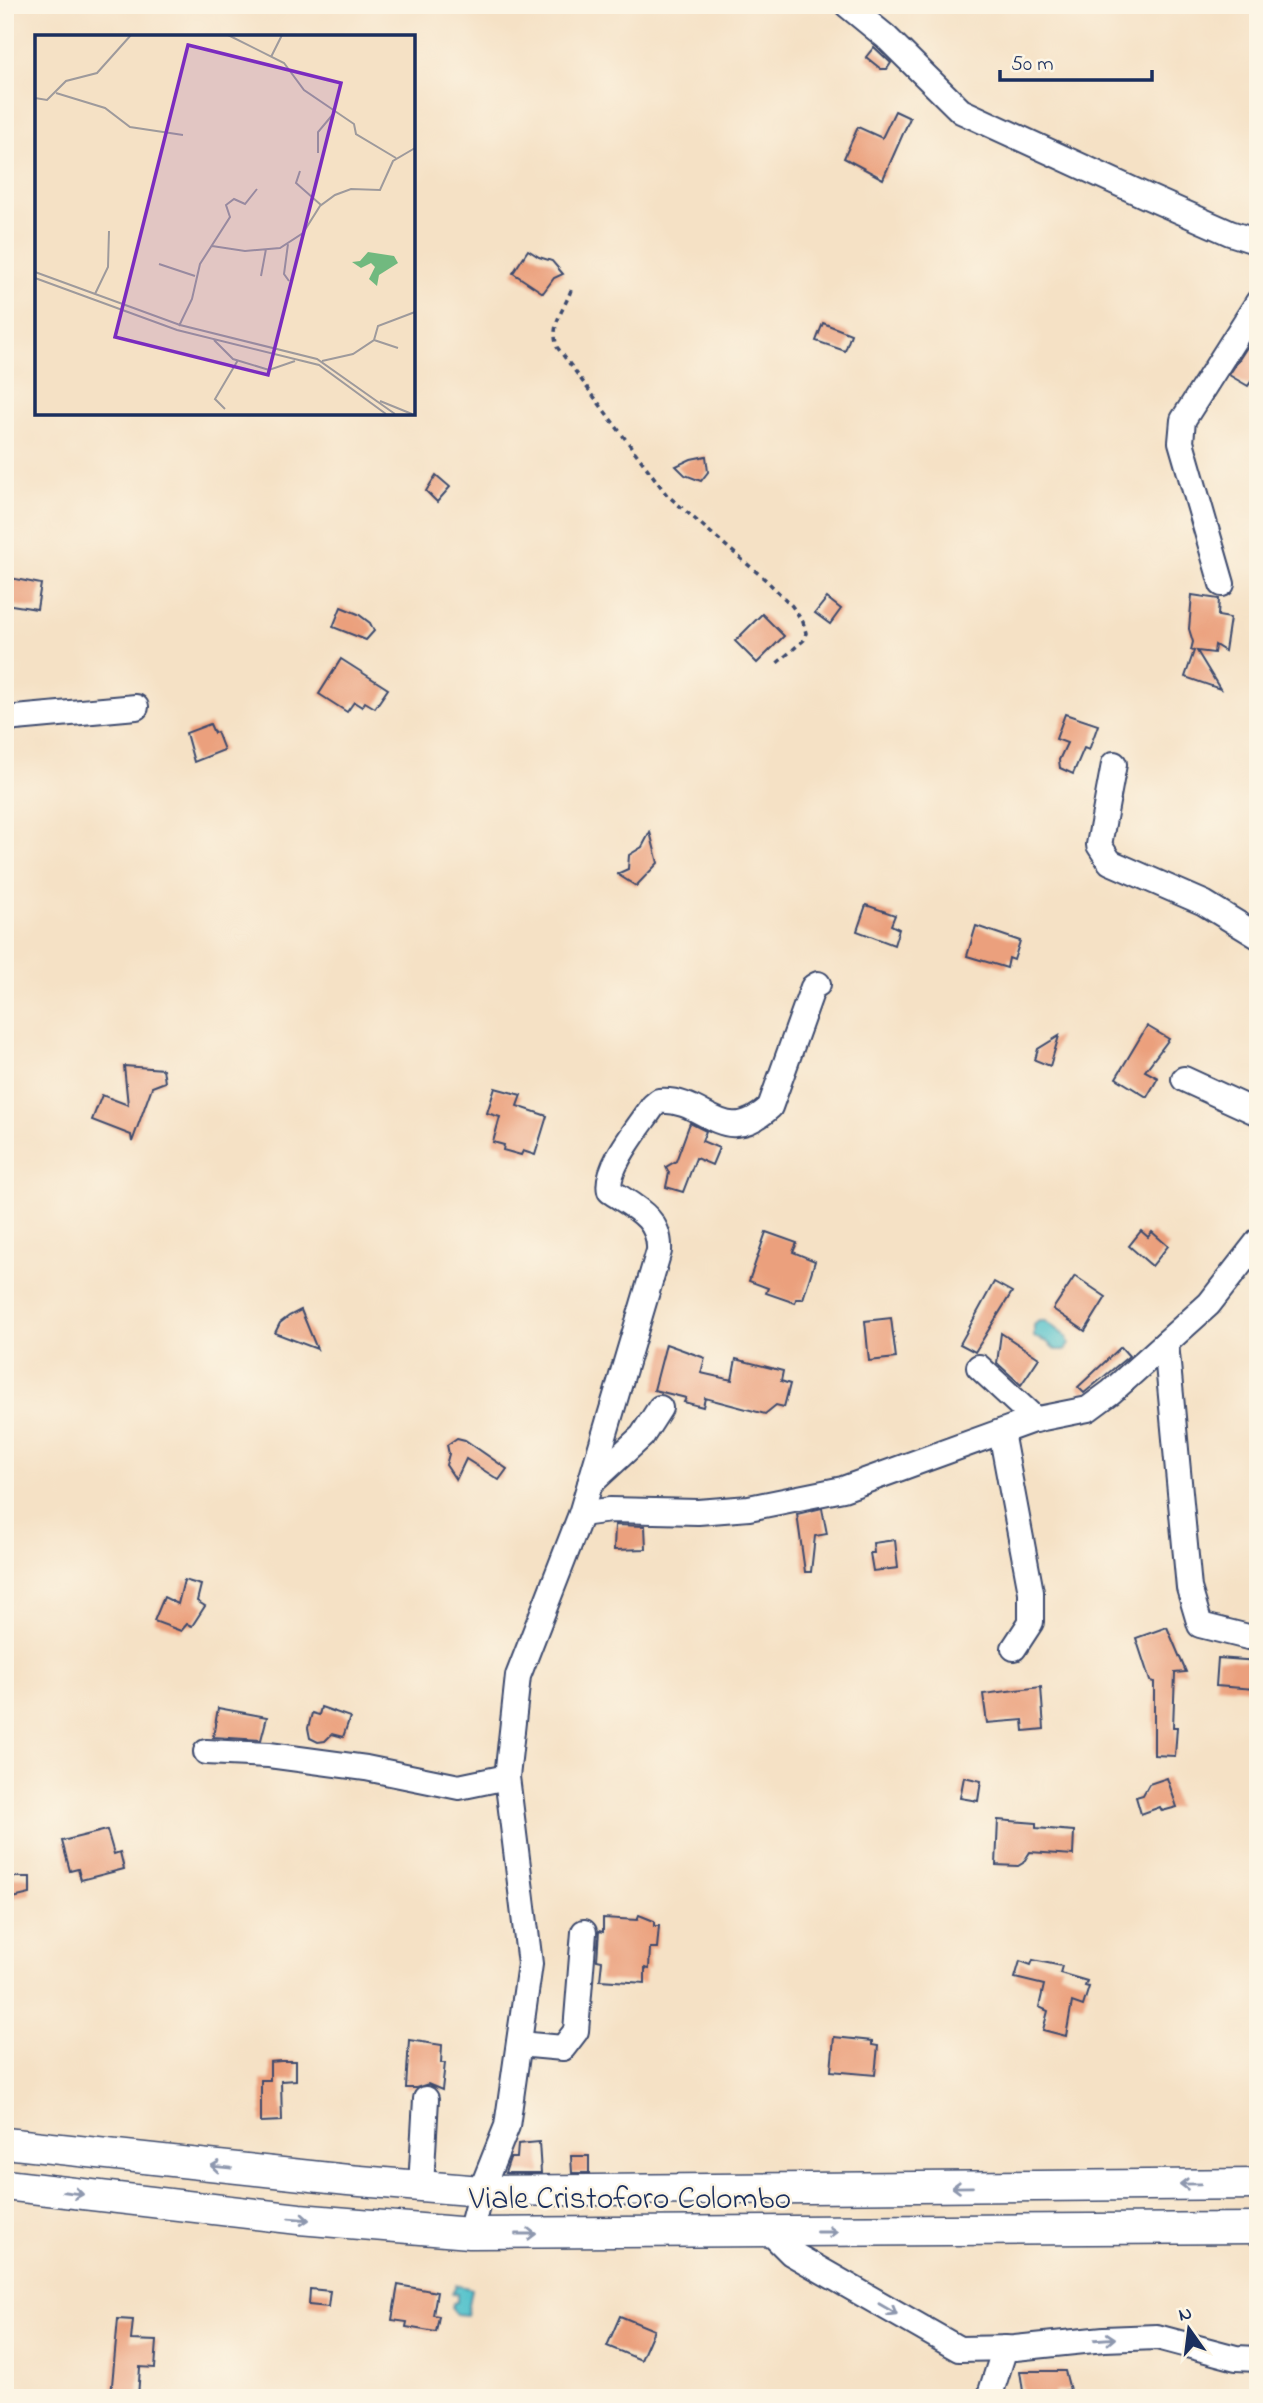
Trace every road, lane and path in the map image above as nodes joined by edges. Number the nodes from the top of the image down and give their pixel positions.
1 (847, 5) edge
2 (1258, 242) edge
3 (571, 290) dead end
4 (1258, 302) edge
5 (1222, 584) dead end
6 (776, 664) dead end
7 (136, 707) dead end
8 (5, 719) edge
9 (1114, 764) dead end
10 (1258, 936) edge
11 (818, 984) dead end
12 (1184, 1079) dead end
13 (1258, 1113) edge
14 (1258, 1241) edge
15 (1166, 1343) junction
16 (979, 1367) dead end
17 (660, 1408) dead end
18 (1036, 1420) junction
19 (1001, 1432) junction
20 (589, 1485) junction
21 (581, 1514) junction
22 (1248, 1637) dead end
23 (1014, 1648) dead end
24 (206, 1752) dead end
25 (508, 1777) junction
26 (584, 1932) dead end
27 (519, 2044) junction
28 (426, 2099) dead end
29 (5, 2143) edge
30 (1258, 2184) edge
31 (5, 2185) edge
32 (421, 2186) junction
33 (481, 2191) junction
34 (1258, 2228) edge
35 (770, 2232) junction
36 (470, 2233) junction
37 (1005, 2348) junction
38 (1258, 2359) edge
39 (989, 2398) edge

1 - 2 street
3 - 6 path
4 - 5 street
7 - 8 street
9 - 10 street
11 - 20 street
12 - 13 street
14 - 15 street
15 - 18 street
15 - 22 street
16 - 18 street
17 - 20 street
18 - 19 street
19 - 21 street
19 - 23 street
20 - 21 street
21 - 25 street
24 - 25 street
25 - 27 street
26 - 27 street
27 - 33 street
28 - 32 street
32 -> 29 main road, Viale Cristoforo Colombo
30 -> 33 main road, Viale Cristoforo Colombo
31 -> 36 main road, Viale Cristoforo Colombo
32 - 33 main road, Viale Cristoforo Colombo
33 - 36 street
35 -> 34 main road, Viale Cristoforo Colombo
36 -> 35 main road, Viale Cristoforo Colombo
35 -> 37 street
37 -> 38 street
37 - 39 street

